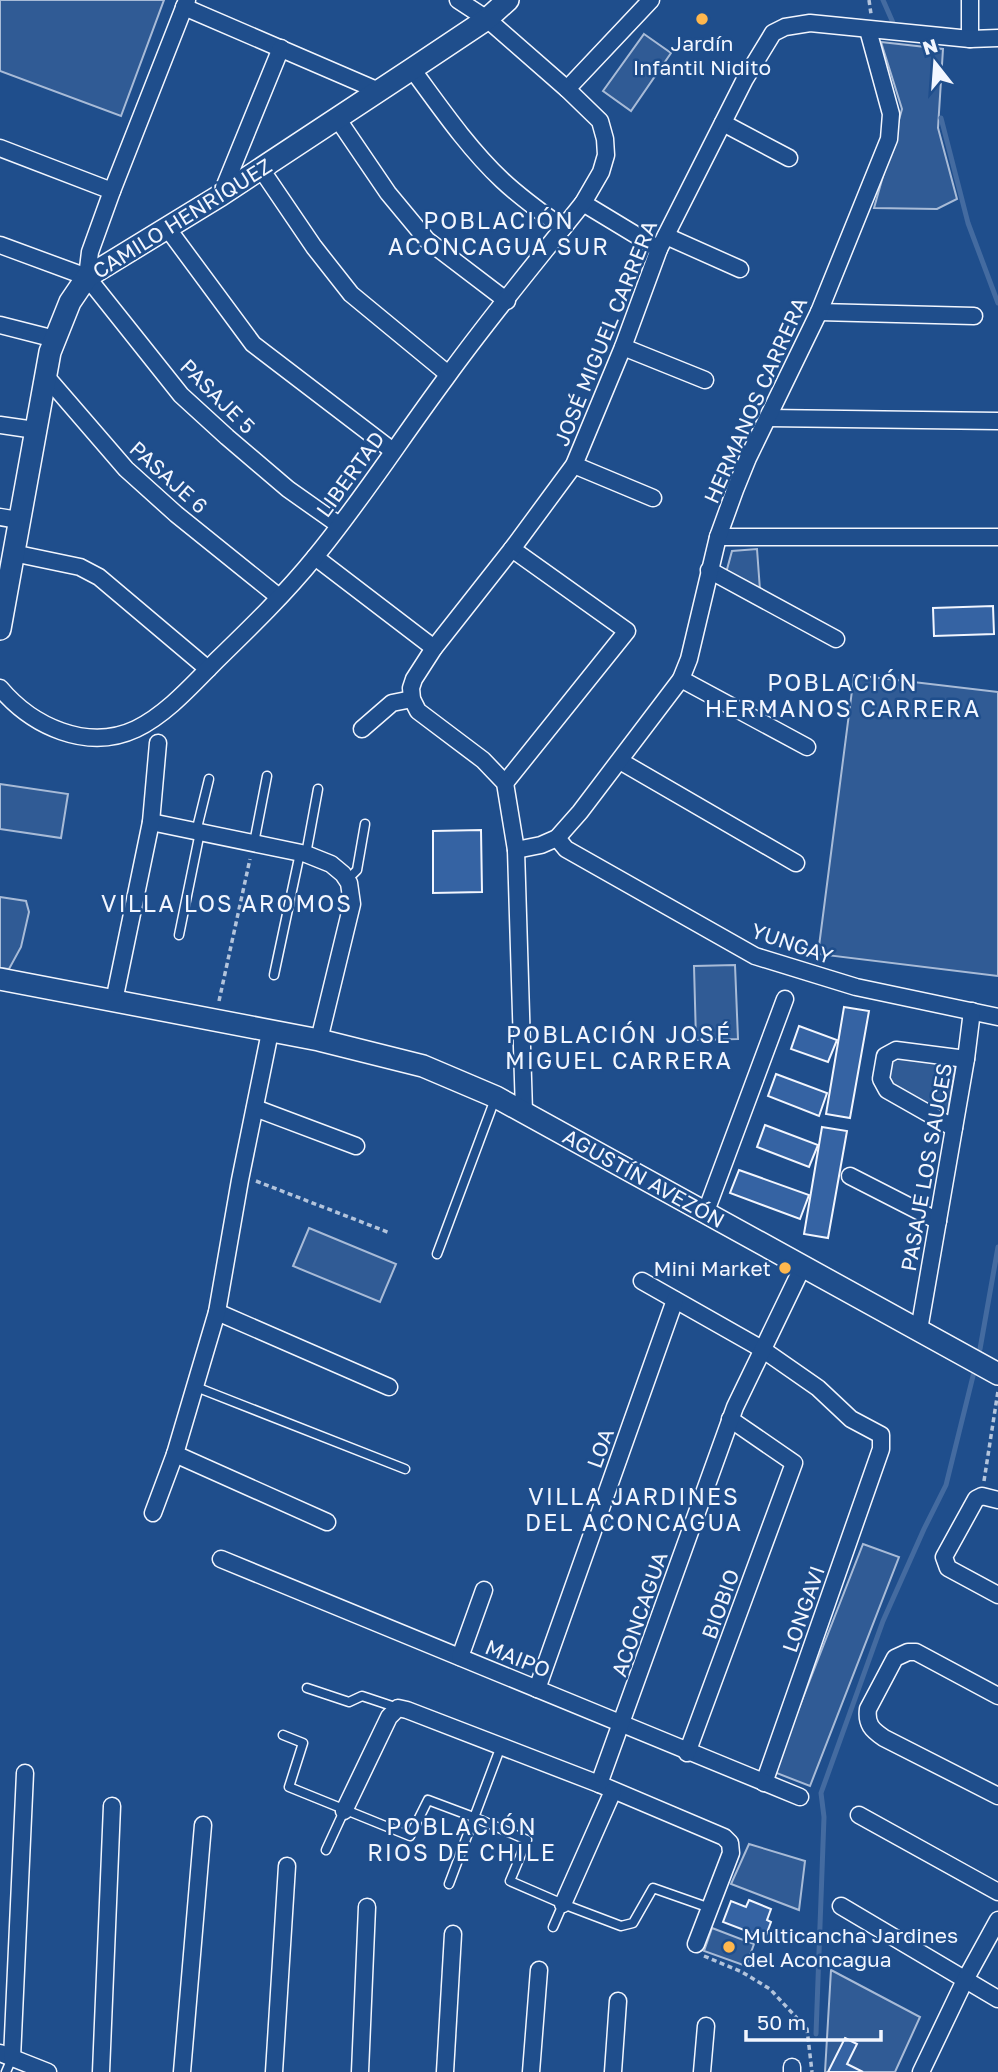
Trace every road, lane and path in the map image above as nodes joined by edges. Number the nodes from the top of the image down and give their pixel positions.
1 (458, 0) edge
2 (508, 0) edge
3 (652, 0) edge
4 (970, 0) edge
5 (185, 4) edge
6 (487, 19) junction
7 (869, 30) junction
8 (998, 38) edge
9 (970, 39) junction
10 (281, 48) junction
11 (412, 69) junction
12 (567, 89) junction
13 (379, 91) junction
14 (337, 118) junction
15 (723, 123) junction
16 (0, 148) edge
17 (789, 158) dead end
18 (261, 169) junction
19 (112, 191) junction
20 (221, 195) junction
21 (583, 203) junction
22 (563, 228) junction
23 (168, 229) junction
24 (663, 242) junction
25 (0, 245) edge
26 (740, 269) dead end
27 (87, 278) junction
28 (507, 300) junction
29 (819, 312) junction
30 (974, 316) dead end
31 (0, 325) edge
32 (55, 339) junction
33 (623, 347) junction
34 (44, 374) junction
35 (448, 374) junction
36 (705, 380) dead end
37 (768, 418) junction
38 (998, 421) edge
39 (0, 425) edge
40 (35, 430) junction
41 (393, 451) junction
42 (573, 465) junction
43 (653, 498) dead end
44 (9, 518) edge
45 (339, 525) junction
46 (718, 537) junction
47 (998, 537) edge
48 (512, 549) junction
49 (13, 553) junction
50 (315, 557) junction
51 (709, 570) junction
52 (279, 597) junction
53 (1, 617) edge
54 (836, 639) dead end
55 (434, 648) junction
56 (208, 669) junction
57 (681, 679) junction
58 (0, 688) edge
59 (412, 699) junction
60 (362, 729) dead end
61 (158, 743) dead end
62 (807, 747) dead end
63 (620, 761) junction
64 (267, 776) dead end
65 (209, 779) dead end
66 (505, 783) junction
67 (318, 789) dead end
68 (151, 822) junction
69 (365, 824) dead end
70 (198, 832) junction
71 (556, 838) junction
72 (254, 843) junction
73 (516, 850) junction
74 (303, 853) junction
75 (796, 863) dead end
76 (347, 880) junction
77 (179, 935) dead end
78 (275, 975) dead end
79 (0, 979) edge
80 (785, 999) dead end
81 (114, 1001) junction
82 (972, 1011) junction
83 (998, 1017) edge
84 (214, 1021) junction
85 (270, 1032) junction
86 (319, 1040) junction
87 (966, 1059) junction
88 (496, 1097) junction
89 (255, 1108) junction
90 (524, 1112) junction
91 (954, 1128) junction
92 (356, 1146) dead end
93 (241, 1176) junction
94 (850, 1176) dead end
95 (705, 1214) junction
96 (938, 1221) junction
97 (390, 1233) dead end
98 (437, 1254) dead end
99 (803, 1266) junction
100 (642, 1281) dead end
101 (675, 1300) junction
102 (217, 1312) junction
103 (919, 1329) junction
104 (762, 1349) junction
105 (998, 1374) edge
106 (196, 1387) junction
107 (389, 1387) dead end
108 (998, 1389) edge
109 (730, 1419) junction
110 (175, 1454) junction
111 (405, 1469) dead end
112 (990, 1498) edge
113 (153, 1513) dead end
114 (327, 1522) dead end
115 (221, 1559) dead end
116 (484, 1590) dead end
117 (998, 1595) edge
118 (460, 1657) junction
119 (307, 1688) dead end
120 (537, 1689) junction
121 (998, 1696) edge
122 (398, 1708) junction
123 (623, 1724) junction
124 (283, 1735) dead end
125 (501, 1746) junction
126 (687, 1753) junction
127 (25, 1773) dead end
128 (764, 1783) junction
129 (606, 1787) junction
130 (998, 1796) edge
131 (800, 1797) dead end
132 (112, 1806) dead end
133 (344, 1811) junction
134 (859, 1815) dead end
135 (476, 1818) junction
136 (203, 1825) dead end
137 (326, 1850) dead end
138 (287, 1866) dead end
139 (449, 1884) dead end
140 (998, 1892) edge
141 (563, 1904) junction
142 (367, 1906) dead end
143 (841, 1906) dead end
144 (710, 1908) junction
145 (998, 1920) edge
146 (553, 1927) dead end
147 (453, 1934) dead end
148 (696, 1944) joint
149 (539, 1970) dead end
150 (965, 1980) junction
151 (998, 1998) edge
152 (618, 2001) dead end
153 (706, 2026) dead end
154 (6, 2061) edge
155 (48, 2072) edge
156 (101, 2072) edge
157 (182, 2072) edge
158 (274, 2072) edge
159 (360, 2072) edge
160 (445, 2072) edge
161 (531, 2072) edge
162 (613, 2072) edge
163 (702, 2072) edge
164 (812, 2072) edge
165 (921, 2072) edge

1 - 6 street, LIBERTAD
2 - 6 street, CAMILO HENRÍQUEZ
3 - 12 street
4 - 9 street
5 - 10 street
5 - 19 street
6 - 11 street, CAMILO HENRÍQUEZ
6 - 12 street, LIBERTAD
7 - 9 street
7 - 15 street, JOSÉ MIGUEL CARRERA
7 - 29 street, HERMANOS CARRERA
8 - 9 street
10 - 13 street
10 - 20 street
11 - 13 street, CAMILO HENRÍQUEZ
11 - 22 street
12 - 21 street, LIBERTAD
13 - 14 street, CAMILO HENRÍQUEZ
14 - 18 street, CAMILO HENRÍQUEZ
14 - 28 street
15 - 17 street
15 - 24 street, JOSÉ MIGUEL CARRERA
16 - 19 street
18 - 20 street, CAMILO HENRÍQUEZ
18 - 35 street
19 - 27 street
20 - 23 street, CAMILO HENRÍQUEZ
21 - 22 street, LIBERTAD
21 - 24 street
22 - 28 street, LIBERTAD
23 - 27 street, CAMILO HENRÍQUEZ
23 - 41 street
24 - 26 street
24 - 33 street, JOSÉ MIGUEL CARRERA
25 - 27 street
27 - 32 street, CAMILO HENRÍQUEZ
27 - 45 street, PASAJE 5
28 - 35 street, LIBERTAD
29 - 30 street
29 - 37 street, HERMANOS CARRERA
31 - 32 street
32 - 34 street, CAMILO HENRÍQUEZ
33 - 36 street
33 - 42 street, JOSÉ MIGUEL CARRERA
34 - 40 street, CAMILO HENRÍQUEZ
34 - 52 street, PASAJE 6
35 - 41 street, LIBERTAD
37 - 38 street
37 - 46 street, HERMANOS CARRERA
39 - 40 street
40 - 44 street, CAMILO HENRÍQUEZ
41 - 45 street, LIBERTAD
42 - 43 street
42 - 48 street, JOSÉ MIGUEL CARRERA
44 - 49 street, CAMILO HENRÍQUEZ
45 - 50 street, LIBERTAD
46 - 47 street
46 - 51 street, HERMANOS CARRERA
48 - 55 street, JOSÉ MIGUEL CARRERA
48 - 66 street
49 - 53 street, CAMILO HENRÍQUEZ
49 - 56 street
50 - 52 street, LIBERTAD
50 - 55 street
51 - 54 street
51 - 57 street, HERMANOS CARRERA
52 - 56 street, LIBERTAD
55 - 59 street, JOSÉ MIGUEL CARRERA
56 - 58 street, LIBERTAD
57 - 62 street
57 - 63 street, HERMANOS CARRERA
59 - 60 street
59 - 66 street
61 - 68 street
63 - 71 street, HERMANOS CARRERA
63 - 75 street
64 - 72 lane
65 - 70 lane
66 - 73 street
67 - 74 lane
68 - 70 street
68 - 81 street
69 - 76 lane
70 - 72 street
70 - 77 lane
71 - 73 street, HERMANOS CARRERA
71 - 82 street, YUNGAY
72 - 74 street
72 - 84 path
73 - 90 street
74 - 76 street
74 - 78 lane
76 - 86 street
79 - 81 street, AGUSTÍN AVEZÓN
80 - 95 street
81 - 84 street, AGUSTÍN AVEZÓN
82 - 83 street, YUNGAY
82 - 87 street, PASAJE LOS SAUCES
84 - 85 street, AGUSTÍN AVEZÓN
85 - 86 street, AGUSTÍN AVEZÓN
85 - 89 street
86 - 88 street, AGUSTÍN AVEZÓN
87 - 91 street, PASAJE LOS SAUCES
87 - 91 street
88 - 90 street, AGUSTÍN AVEZÓN
88 - 98 lane
89 - 92 street
89 - 93 street
90 - 95 street, AGUSTÍN AVEZÓN
91 - 96 street, PASAJE LOS SAUCES
93 - 97 path
93 - 102 street
94 - 96 street
95 - 99 street, AGUSTÍN AVEZÓN
96 - 103 street, PASAJE LOS SAUCES
99 - 103 street, AGUSTÍN AVEZÓN
99 - 104 street, ACONCAGUA
100 - 101 street
101 - 104 street
101 - 120 street, LOA
102 - 106 street
102 - 107 street
103 - 105 street, AGUSTÍN AVEZÓN
104 - 109 street, ACONCAGUA
104 - 128 street, LONGAVI
106 - 110 street
106 - 111 lane
108 - 112 path
109 - 123 street, ACONCAGUA
109 - 126 street, BIOBIO
110 - 113 street
110 - 114 street
112 - 117 street
115 - 118 street, MAIPO
116 - 118 street
118 - 120 street, MAIPO
119 - 122 lane
120 - 123 street, MAIPO
121 - 130 street
122 - 125 street
122 - 133 street
123 - 126 street, MAIPO
123 - 129 street, ACONCAGUA
124 - 133 lane
125 - 129 street
125 - 135 lane
126 - 128 street, MAIPO
127 - 154 street
128 - 131 street, MAIPO
129 - 141 street, ACONCAGUA
129 - 144 street
132 - 156 street
133 - 135 lane
133 - 137 lane
134 - 140 street
135 - 139 lane
135 - 141 lane
136 - 157 street
138 - 158 street
141 - 144 lane
141 - 146 lane
142 - 159 street
143 - 150 street
144 - 148 street
145 - 150 street
147 - 160 street
148 - 164 path
149 - 161 street
150 - 151 street
150 - 165 street
152 - 162 street
153 - 163 street
154 - 155 street

